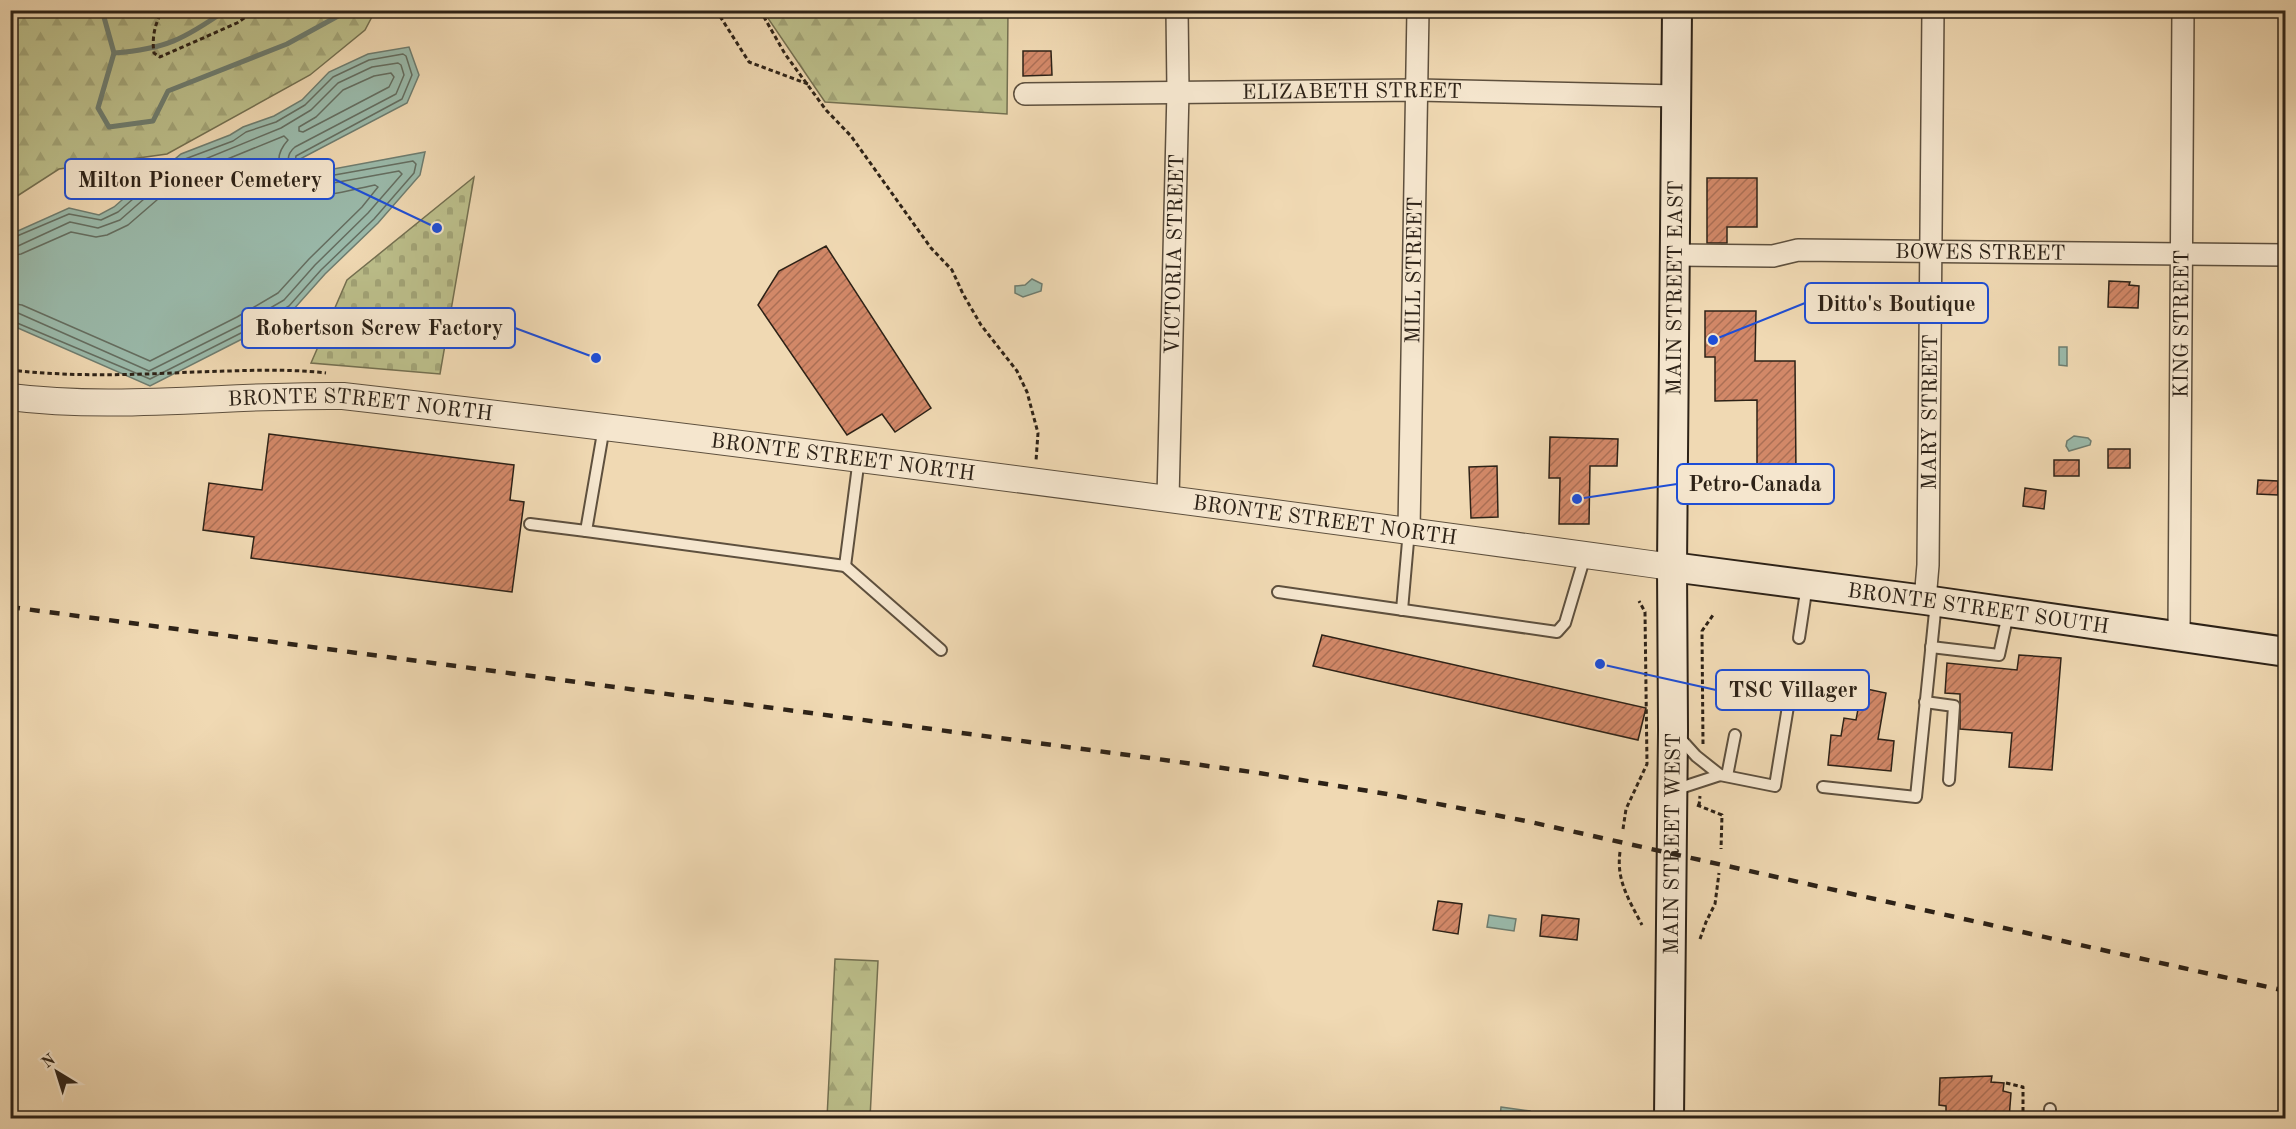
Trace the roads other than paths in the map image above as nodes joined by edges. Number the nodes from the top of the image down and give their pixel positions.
1 (1177, 10) edge
2 (1418, 10) edge
3 (1677, 10) edge
4 (1933, 10) edge
5 (2183, 10) edge
6 (1418, 90) junction
7 (1178, 91) junction
8 (1025, 94) dead end
9 (1677, 96) junction
10 (1931, 252) junction
11 (2182, 254) junction
12 (1675, 255) junction
13 (2286, 255) edge
14 (10, 397) edge
15 (604, 428) junction
16 (859, 458) junction
17 (1168, 498) junction
18 (530, 524) dead end
19 (1409, 530) junction
20 (586, 531) junction
21 (1585, 555) junction
22 (845, 566) junction
23 (1672, 567) junction
24 (1807, 584) junction
25 (1278, 592) dead end
26 (1930, 601) junction
27 (1402, 610) junction
28 (2008, 611) junction
29 (2179, 636) junction
30 (1798, 638) dead end
31 (1931, 647) junction
32 (941, 650) dead end
33 (2286, 652) edge
34 (1791, 688) dead end
35 (1925, 702) junction
36 (1673, 730) junction
37 (1735, 735) dead end
38 (1723, 776) junction
39 (1949, 780) dead end
40 (1823, 787) dead end
41 (1672, 794) junction
42 (1669, 1119) edge

1 - 7 street, VICTORIA STREET
2 - 6 street, MILL STREET
3 - 9 main road, MAIN STREET EAST
4 - 10 street, MARY STREET
5 - 11 street, KING STREET
6 - 7 street, ELIZABETH STREET
6 - 9 street, ELIZABETH STREET
6 - 19 street, MILL STREET
7 - 8 street, ELIZABETH STREET
7 - 17 street, VICTORIA STREET
9 - 12 main road, MAIN STREET EAST
10 - 11 street, BOWES STREET
10 - 12 street, BOWES STREET
10 - 26 street, MARY STREET
11 - 13 street, BOWES STREET
11 - 29 street, KING STREET
12 - 23 main road, MAIN STREET EAST
14 - 15 street, BRONTE STREET NORTH
15 - 16 street, BRONTE STREET NORTH
15 - 20 lane
16 - 17 street, BRONTE STREET NORTH
16 - 22 lane
17 - 19 street, BRONTE STREET NORTH
18 - 20 lane
19 - 21 street, BRONTE STREET NORTH
19 - 27 lane
20 - 22 lane
21 - 23 street, BRONTE STREET NORTH
21 - 27 lane
22 - 32 lane
23 - 24 main road, BRONTE STREET SOUTH
23 - 36 main road, MAIN STREET WEST
24 - 26 main road, BRONTE STREET SOUTH
24 - 30 lane
25 - 27 lane
26 - 28 main road, BRONTE STREET SOUTH
26 - 31 lane
28 - 29 main road, BRONTE STREET SOUTH
28 - 31 lane
29 - 33 main road, BRONTE STREET SOUTH
31 - 35 lane
34 - 38 lane
35 - 39 lane
35 - 40 lane
36 - 38 lane
36 - 41 main road, MAIN STREET WEST
37 - 38 lane
38 - 41 lane
41 - 42 main road, MAIN STREET WEST

